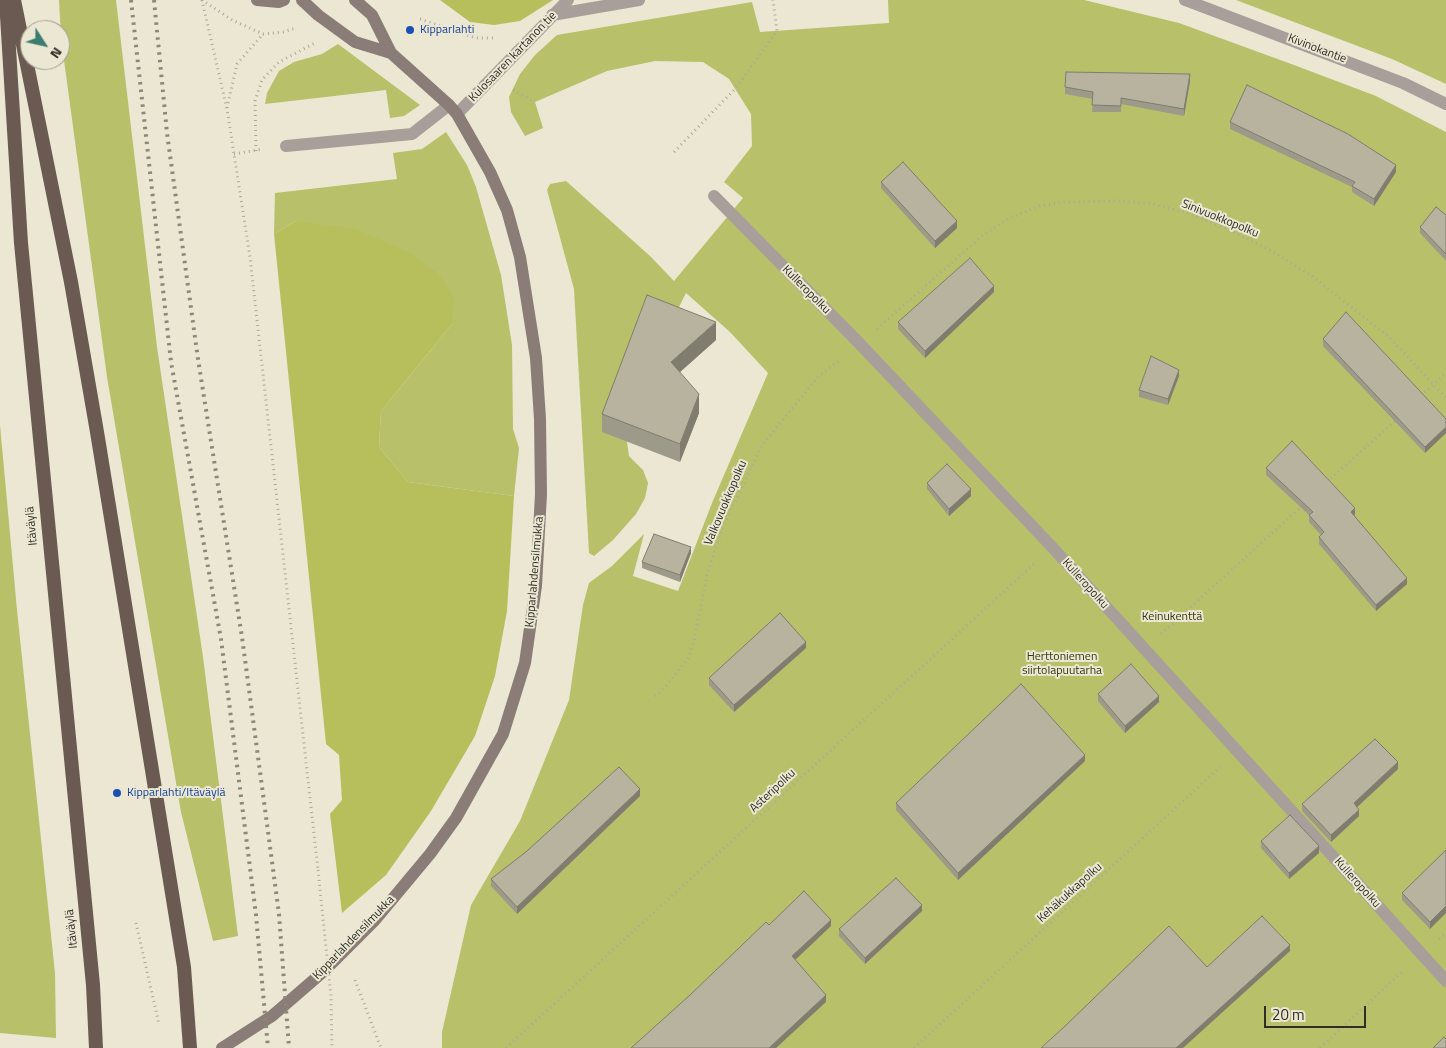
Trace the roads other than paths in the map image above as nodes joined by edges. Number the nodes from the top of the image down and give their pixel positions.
1 (6, 0) edge
2 (14, 0) edge
3 (257, 0) edge
4 (284, 0) edge
5 (302, 0) edge
6 (355, 0) edge
7 (568, 0) edge
8 (639, 0) edge
9 (1185, 0) edge
10 (552, 15) junction
11 (392, 54) junction
12 (1446, 104) edge
13 (453, 110) junction
14 (286, 146) road end
15 (714, 196) dead end
16 (1446, 981) edge
17 (96, 1048) edge
18 (190, 1048) edge
19 (222, 1048) edge

1 - 17 highway, Itäväylä
2 - 18 highway
3 - 4 main road
5 - 11 main road, Kipparlahdensilmukka
6 - 11 main road, Kipparlahdensilmukka
7 - 10 street, Kulosaaren kartanon tie
8 - 10 street
9 - 12 street, Kivinokantie
10 - 13 street, Kulosaaren kartanon tie
11 - 13 main road, Kipparlahdensilmukka
13 - 14 street, Kulosaaren kartanon tie
13 - 19 main road, Kipparlahdensilmukka
15 - 16 street, Kulleropolku

